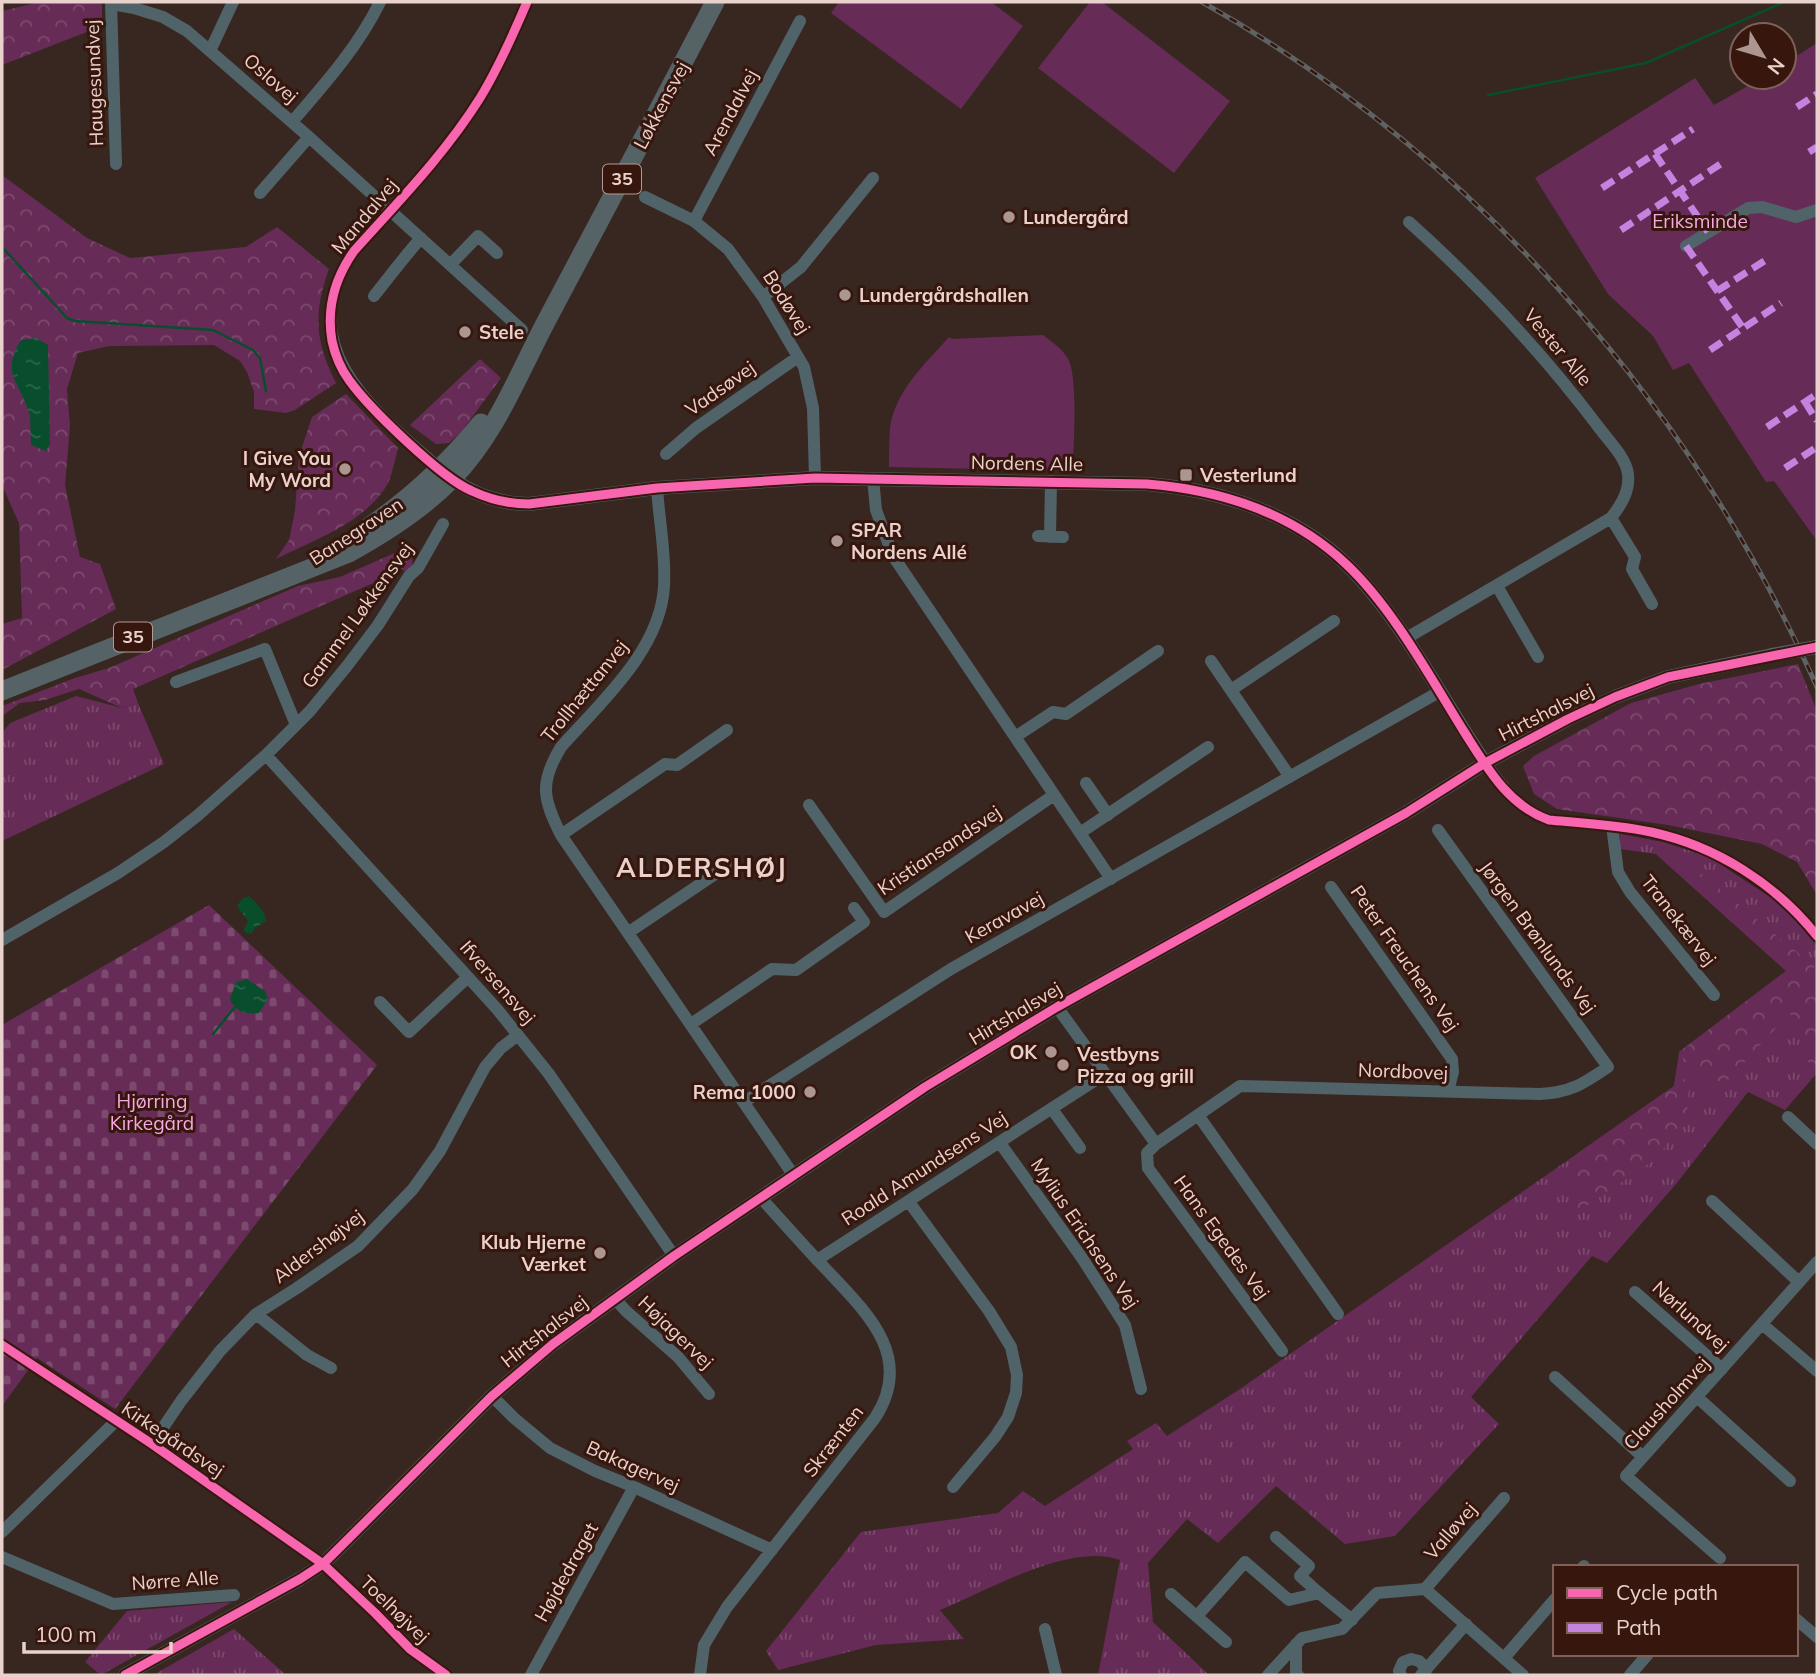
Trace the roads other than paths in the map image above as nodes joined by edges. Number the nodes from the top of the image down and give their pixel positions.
1 (233, 2) edge
2 (380, 2) edge
3 (527, 2) edge
4 (715, 2) edge
5 (111, 3) edge
6 (800, 21) dead end
7 (211, 51) junction
8 (292, 122) junction
9 (309, 137) junction
10 (116, 164) dead end
11 (873, 178) dead end
12 (260, 194) dead end
13 (645, 197) dead end
14 (391, 210) junction
15 (1817, 210) edge
16 (694, 221) junction
17 (1409, 222) dead end
18 (421, 238) junction
19 (1686, 246) dead end
20 (496, 253) dead end
21 (450, 265) junction
22 (374, 296) dead end
23 (763, 297) junction
24 (522, 330) dead end
25 (798, 357) junction
26 (666, 454) dead end
27 (446, 474) junction
28 (815, 478) junction
29 (873, 478) junction
30 (1051, 481) junction
31 (657, 488) junction
32 (1611, 518) junction
33 (443, 524) dead end
34 (1050, 537) dead end
35 (1497, 586) junction
36 (1652, 604) dead end
37 (1334, 621) dead end
38 (1405, 639) junction
39 (1817, 647) edge
40 (1158, 651) dead end
41 (1538, 657) dead end
42 (1211, 661) dead end
43 (176, 682) dead end
44 (1231, 690) junction
45 (2, 691) edge
46 (1439, 692) junction
47 (296, 725) junction
48 (727, 730) dead end
49 (1015, 737) junction
50 (1208, 747) dead end
51 (266, 755) junction
52 (1485, 763) junction
53 (1290, 777) junction
54 (1086, 783) dead end
55 (1054, 795) junction
56 (809, 805) dead end
57 (1108, 815) junction
58 (1612, 826) junction
59 (1438, 830) dead end
60 (1080, 833) junction
61 (561, 835) junction
62 (730, 864) dead end
63 (1111, 878) junction
64 (1331, 887) dead end
65 (854, 908) dead end
66 (629, 932) junction
67 (1817, 936) edge
68 (2, 940) edge
69 (468, 977) junction
70 (1714, 995) dead end
71 (380, 1002) dead end
72 (1057, 1007) junction
73 (691, 1024) junction
74 (518, 1035) junction
75 (1608, 1066) joint
76 (1105, 1074) junction
77 (1448, 1091) junction
78 (744, 1102) junction
79 (1052, 1109) junction
80 (1198, 1115) junction
81 (1788, 1117) dead end
82 (1000, 1143) junction
83 (1156, 1144) junction
84 (1817, 1144) edge
85 (1080, 1148) dead end
86 (794, 1176) junction
87 (761, 1198) junction
88 (1712, 1201) dead end
89 (909, 1202) junction
90 (674, 1256) junction
91 (817, 1260) junction
92 (1817, 1262) edge
93 (1799, 1282) junction
94 (1635, 1292) dead end
95 (615, 1299) junction
96 (256, 1314) junction
97 (1338, 1314) dead end
98 (1762, 1324) junction
99 (2, 1345) edge
100 (1282, 1350) dead end
101 (331, 1368) dead end
102 (1722, 1369) junction
103 (1817, 1371) edge
104 (1555, 1377) dead end
105 (1141, 1389) dead end
106 (709, 1394) dead end
107 (492, 1396) junction
108 (1697, 1397) junction
109 (116, 1421) junction
110 (152, 1444) junction
111 (1643, 1457) junction
112 (1790, 1481) dead end
113 (634, 1487) junction
114 (953, 1488) dead end
115 (1504, 1498) dead end
116 (2, 1532) edge
117 (1276, 1537) dead end
118 (772, 1550) junction
119 (2, 1557) edge
120 (1720, 1558) dead end
121 (323, 1563) junction
122 (1424, 1589) junction
123 (1319, 1593) junction
124 (1171, 1594) dead end
125 (234, 1595) dead end
126 (1553, 1601) edge
127 (1197, 1616) junction
128 (1352, 1620) junction
129 (1798, 1621) edge
130 (1466, 1624) junction
131 (1045, 1629) dead end
132 (1817, 1637) edge
133 (1226, 1642) dead end
134 (1296, 1644) junction
135 (1646, 1656) edge
136 (1504, 1658) junction
137 (1424, 1672) edge
138 (125, 1675) edge
139 (446, 1675) edge
140 (531, 1675) edge
141 (700, 1675) edge
142 (1056, 1675) edge
143 (1268, 1675) edge
144 (1298, 1675) edge
145 (1401, 1675) edge
146 (1523, 1675) edge
147 (1630, 1675) edge

1 - 7 street
2 - 8 street
3 - 14 street, Mandalvej
4 - 27 main road, Løkkensvej / 35
5 - 7 street, Oslovej
5 - 10 street, Haugesundvej
6 - 16 street, Arendalvej
7 - 8 street, Oslovej
8 - 9 street, Oslovej
9 - 12 street
9 - 14 street, Oslovej
11 - 23 street
13 - 16 street, Bodøvej
14 - 18 street, Oslovej
14 - 27 street, Mandalvej
15 - 19 street
16 - 23 street, Bodøvej
17 - 32 street, Vester Alle
18 - 21 street, Oslovej
18 - 22 street
20 - 21 street
21 - 24 street, Oslovej
23 - 25 street, Bodøvej
25 - 26 street, Vadsøvej
25 - 28 street, Bodøvej
27 - 31 street, Nordens Alle
27 - 45 main road, Banegraven / 35
28 - 29 street, Nordens Alle
28 - 31 street, Nordens Alle
29 - 30 street, Nordens Alle
29 - 49 street
30 - 34 street
30 - 38 street, Nordens Alle
31 - 61 street, Trollhættanvej
32 - 35 street, Vester Alle
32 - 36 street
33 - 47 street, Gammel Løkkensvej
35 - 38 street, Vester Alle
35 - 41 street
37 - 44 street
38 - 46 street, Nordens Alle
39 - 52 street, Hirtshalsvej, bridge
40 - 49 street
42 - 44 street
43 - 47 street, Gammel Løkkensvej
44 - 53 street
46 - 52 street, Nordens Alle
46 - 53 street, Keravavej
47 - 51 street, Gammel Løkkensvej
48 - 61 street
49 - 55 street
50 - 57 street
51 - 68 street, Gammel Løkkensvej
51 - 69 street, Ifversensvej
52 - 58 street
52 - 72 street, Hirtshalsvej
53 - 63 street, Keravavej
54 - 57 street
55 - 56 street, Kristiansandsvej
55 - 60 street
57 - 60 street
58 - 67 street
58 - 70 street, Tranekærvej
59 - 75 street, Jørgen Brønlunds Vej
60 - 63 street
61 - 66 street, Trollhættanvej
62 - 66 street
63 - 78 street, Keravavej
64 - 77 street, Peter Freuchens Vej
65 - 73 street
66 - 73 street, Trollhættanvej
69 - 71 street
69 - 74 street, Ifversensvej
72 - 76 street
72 - 86 street, Hirtshalsvej
73 - 78 street, Trollhættanvej
74 - 90 street, Ifversensvej
74 - 96 street, Aldershøjvej
75 - 77 street, Nordbovej
76 - 79 street, Roald Amundsens Vej
76 - 83 street
77 - 80 street, Nordbovej
78 - 86 street, Trollhættanvej
79 - 82 street, Roald Amundsens Vej
79 - 85 street
80 - 83 street, Nordbovej
80 - 97 street
81 - 84 street
82 - 89 street, Roald Amundsens Vej
82 - 105 street, Mylius Erichsens Vej
83 - 100 street, Hans Egedes Vej
86 - 87 street, Hirtshalsvej
87 - 90 street, Hirtshalsvej
87 - 91 street, Skrænten
88 - 93 street
89 - 91 street, Roald Amundsens Vej
89 - 114 street
90 - 95 street, Hirtshalsvej
91 - 118 street, Skrænten
92 - 93 street, Clausholmvej
93 - 98 street, Clausholmvej
94 - 102 street, Nørlundvej
95 - 106 street, Højagervej
95 - 107 street, Hirtshalsvej
96 - 101 street
96 - 110 street, Aldershøjvej
98 - 102 street, Clausholmvej
98 - 103 street
99 - 109 street, Kirkegårdsvej
102 - 108 street, Clausholmvej
104 - 111 street
107 - 113 street, Bakagervej
107 - 121 street, Hirtshalsvej
108 - 111 street, Clausholmvej
108 - 112 street
109 - 110 street, Kirkegårdsvej
109 - 116 street
110 - 121 street, Kirkegårdsvej
111 - 120 street, Clausholmvej
113 - 118 street, Bakagervej
113 - 140 street, Højdedraget
115 - 122 street, Valløvej
117 - 123 street
118 - 141 street, Skrænten
119 - 125 street, Nørre Alle
121 - 138 street, Hirtshalsvej
121 - 139 street, Toelhøjvej
122 - 128 street
122 - 130 street
123 - 127 street
123 - 128 street
124 - 127 street
126 - 136 street
127 - 133 street
128 - 134 street
129 - 132 street
130 - 136 street
130 - 137 street
131 - 142 street
134 - 143 street
134 - 144 street
135 - 147 street
136 - 146 street
137 - 145 street

